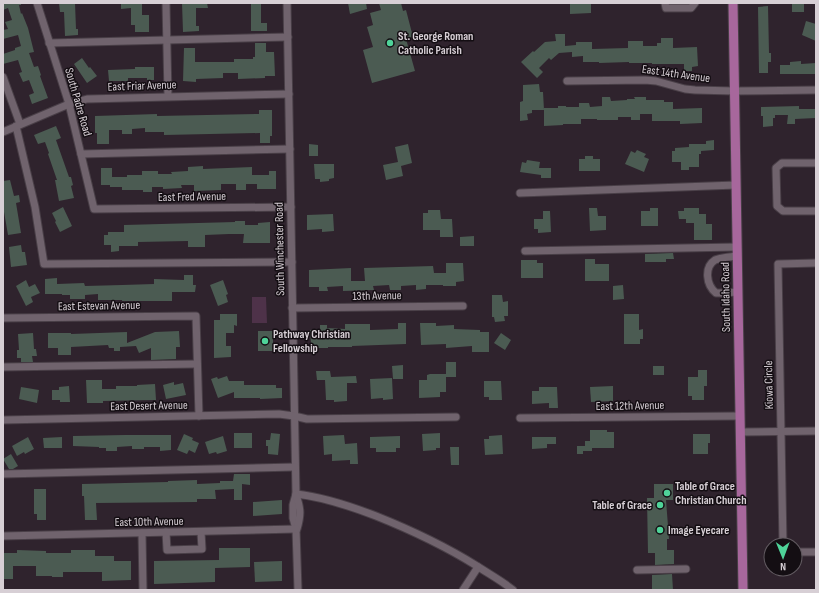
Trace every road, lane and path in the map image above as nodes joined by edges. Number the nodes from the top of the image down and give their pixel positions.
1 (37, 3) edge
2 (166, 3) edge
3 (287, 3) edge
4 (665, 3) edge
5 (695, 3) edge
6 (733, 3) edge
7 (288, 38) junction
8 (167, 41) junction
9 (49, 43) junction
10 (3, 77) edge
11 (567, 81) dead end
12 (816, 90) edge
13 (734, 91) junction
14 (289, 94) junction
15 (168, 96) junction
16 (69, 104) junction
17 (18, 125) junction
18 (3, 132) edge
19 (290, 149) junction
20 (81, 154) junction
21 (816, 163) edge
22 (736, 185) junction
23 (520, 193) dead end
24 (291, 207) junction
25 (94, 209) joint
26 (816, 211) edge
27 (525, 251) dead end
28 (737, 252) junction
29 (292, 262) junction
30 (816, 263) edge
31 (738, 292) junction
32 (463, 306) dead end
33 (292, 308) junction
34 (3, 318) edge
35 (197, 364) junction
36 (3, 367) edge
37 (199, 416) junction
38 (294, 416) junction
39 (740, 416) junction
40 (456, 417) dead end
41 (520, 418) dead end
42 (3, 420) edge
43 (780, 431) junction
44 (816, 431) edge
45 (741, 432) junction
46 (295, 467) junction
47 (3, 474) edge
48 (296, 494) junction
49 (296, 529) junction
50 (166, 532) junction
51 (201, 532) junction
52 (142, 533) junction
53 (3, 536) edge
54 (783, 537) edge
55 (803, 552) edge
56 (816, 552) edge
57 (478, 567) junction
58 (686, 569) dead end
59 (637, 570) dead end
60 (143, 590) edge
61 (298, 590) edge
62 (463, 590) edge
63 (513, 590) edge
64 (743, 590) edge

1 - 9 street, South Padre Road
2 - 8 street
3 - 7 street, South Winchester Road
4 - 5 street
6 - 13 main road, South Idaho Road
7 - 8 street
7 - 14 street, South Winchester Road
8 - 9 street
8 - 15 street
9 - 16 street, South Padre Road
10 - 17 street
11 - 13 street, East 14th Avenue
12 - 13 street, East 14th Avenue
13 - 22 main road, South Idaho Road
14 - 15 street, East Friar Avenue
14 - 19 street, South Winchester Road
15 - 16 street, East Friar Avenue
16 - 17 street, East Friar Avenue
16 - 20 street, South Padre Road
17 - 18 street, East Friar Avenue
17 - 29 street
19 - 20 street
19 - 24 street, South Winchester Road
20 - 25 street, South Padre Road
21 - 26 street
22 - 23 street
22 - 28 main road, South Idaho Road
24 - 25 street, East Fred Avenue
24 - 29 street, South Winchester Road
27 - 28 street
28 - 31 main road, South Idaho Road
28 - 31 street
29 - 33 street, South Winchester Road
30 - 43 street, Kiowa Circle
31 - 39 main road, South Idaho Road
32 - 33 street, 13th Avenue
33 - 38 street, South Winchester Road
34 - 35 street, East Estevan Avenue
35 - 36 street
35 - 37 street
37 - 38 street, East Desert Avenue
37 - 42 street, East Desert Avenue
38 - 40 street
38 - 46 street, South Winchester Road
39 - 41 street, East 12th Avenue
39 - 45 main road, South Idaho Road
43 - 44 street
43 - 45 street
43 - 54 street, Kiowa Circle
45 - 64 main road, South Idaho Road
46 - 47 street
46 - 48 street, South Winchester Road
48 - 49 street, South Winchester Road
48 - 57 street
49 - 51 street, East 10th Avenue
49 - 61 street, South Winchester Road
50 - 51 street, East 10th Avenue
50 - 51 street
50 - 52 street, East 10th Avenue
52 - 53 street, East 10th Avenue
52 - 60 street
55 - 56 street
57 - 62 street
57 - 63 street
58 - 59 street

